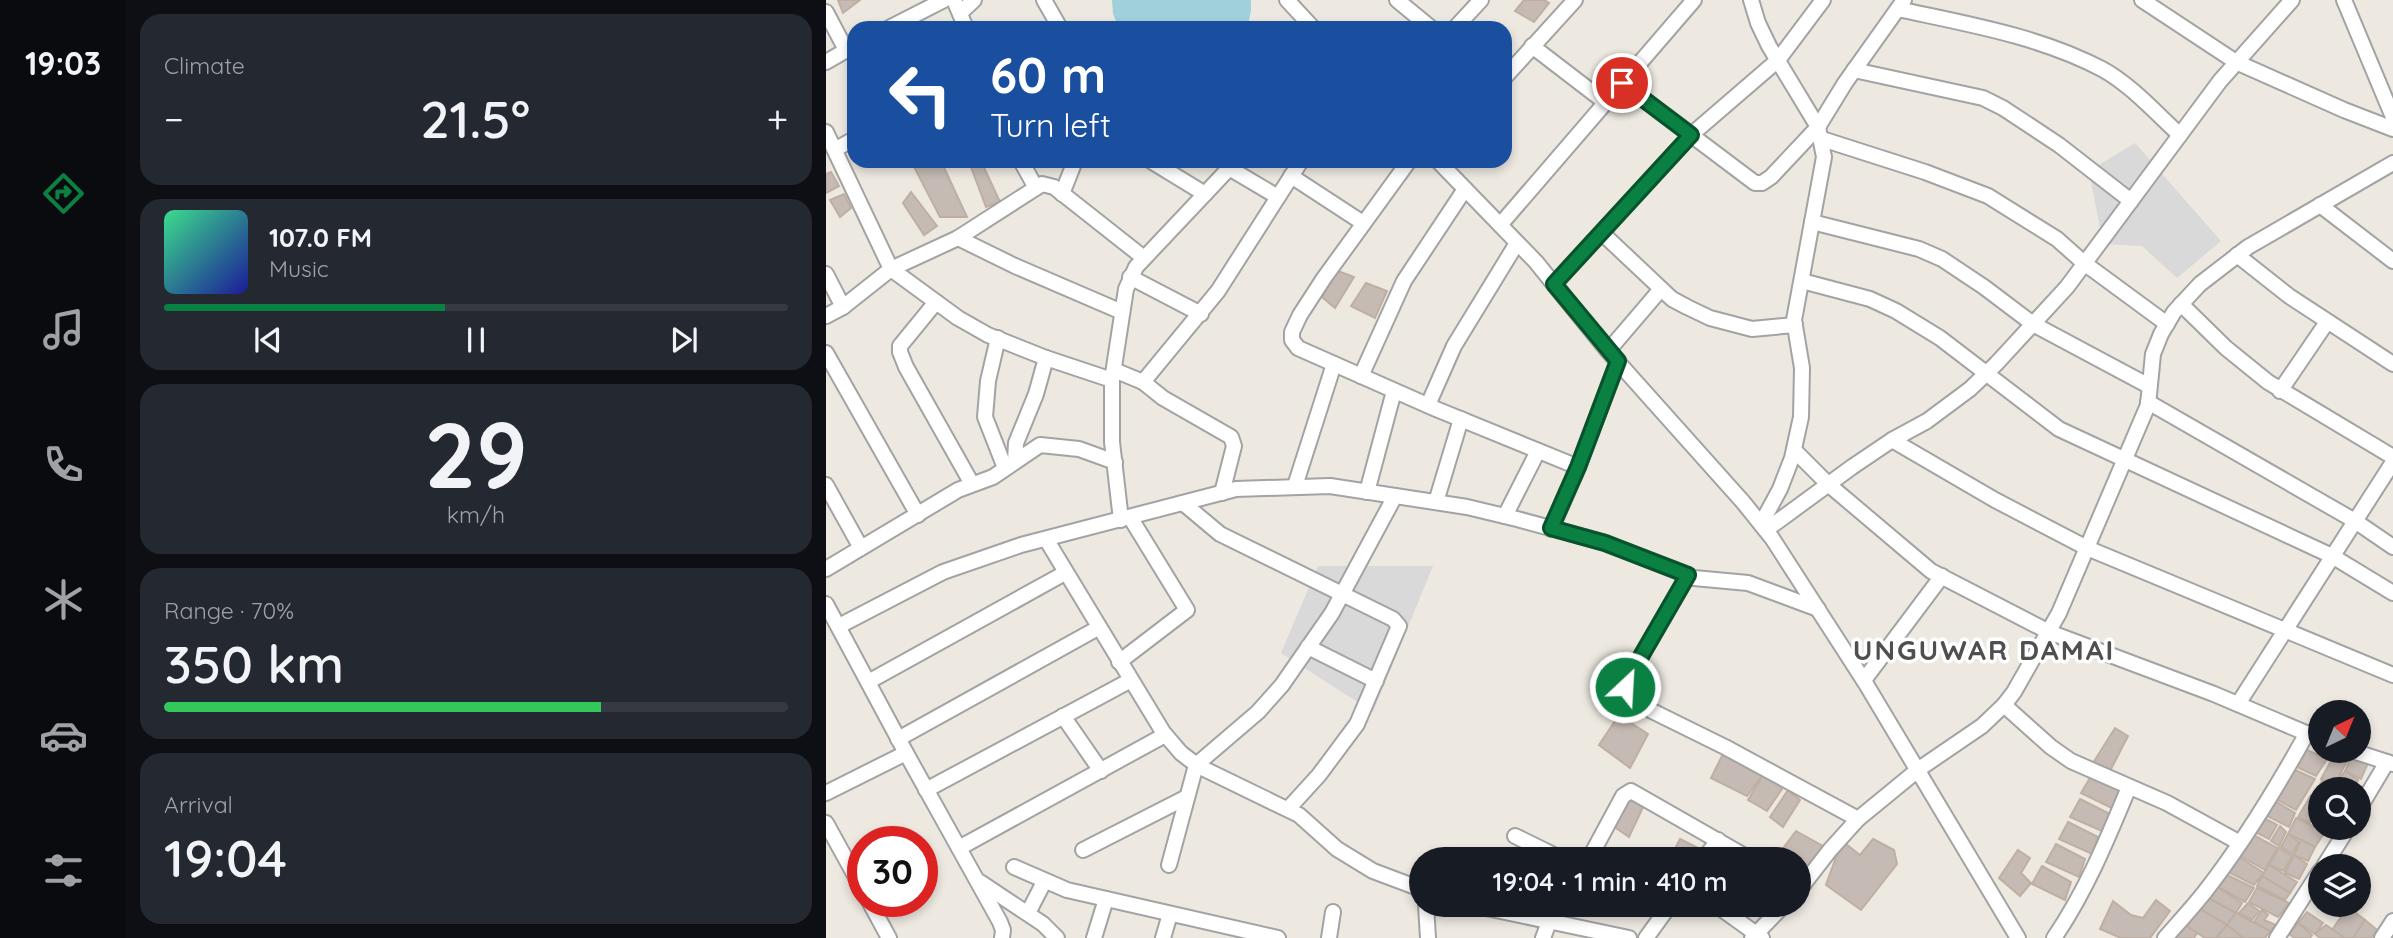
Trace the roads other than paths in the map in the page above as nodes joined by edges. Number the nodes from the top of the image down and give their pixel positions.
1 (944, 0) edge
2 (974, 0) edge
3 (1044, 0) edge
4 (1287, 0) edge
5 (1397, 0) edge
6 (1481, 0) edge
7 (1575, 0) edge
8 (1694, 0) edge
9 (1751, 0) edge
10 (1822, 0) edge
11 (2142, 0) edge
12 (2344, 0) edge
13 (2287, 2) edge
14 (1901, 4) edge
15 (957, 6) edge
16 (826, 12) edge
17 (903, 21) edge
18 (1056, 21) edge
19 (1306, 21) edge
20 (1422, 21) edge
21 (1462, 21) edge
22 (847, 44) edge
23 (1532, 46) junction
24 (847, 50) edge
25 (1778, 60) junction
26 (826, 62) edge
27 (2236, 62) junction
28 (1512, 69) edge
29 (1854, 70) junction
30 (1622, 83) junction
31 (1605, 102) junction
32 (2393, 117) edge
33 (2393, 129) edge
34 (826, 132) edge
35 (1820, 133) junction
36 (1691, 135) junction
37 (2180, 135) junction
38 (847, 143) edge
39 (836, 149) junction
40 (2393, 163) edge
41 (1025, 168) edge
42 (1072, 168) edge
43 (1162, 168) edge
44 (1177, 168) edge
45 (1230, 168) edge
46 (1237, 168) edge
47 (1297, 168) edge
48 (1404, 168) edge
49 (1445, 168) edge
50 (1172, 174) junction
51 (1292, 176) junction
52 (1036, 188) junction
53 (1465, 189) junction
54 (1062, 194) junction
55 (1205, 194) junction
56 (1278, 197) junction
57 (2131, 201) junction
58 (2320, 205) junction
59 (1812, 222) junction
60 (1363, 223) junction
61 (1500, 225) junction
62 (1602, 233) junction
63 (958, 238) junction
64 (1517, 243) junction
65 (2236, 255) junction
66 (1144, 258) junction
67 (2393, 261) edge
68 (2084, 263) junction
69 (891, 269) junction
70 (826, 274) edge
71 (1130, 277) junction
72 (1801, 281) junction
73 (1554, 284) junction
74 (1661, 289) junction
75 (936, 302) junction
76 (2181, 304) junction
77 (843, 307) junction
78 (1122, 312) junction
79 (1201, 314) junction
80 (826, 316) edge
81 (2327, 322) junction
82 (2033, 324) junction
83 (2167, 324) junction
84 (1795, 325) junction
85 (998, 338) junction
86 (826, 353) edge
87 (1613, 356) junction
88 (1046, 358) junction
89 (1334, 364) junction
90 (2393, 364) edge
91 (1985, 374) junction
92 (1113, 375) junction
93 (1361, 376) junction
94 (1143, 382) junction
95 (2149, 386) junction
96 (1394, 391) junction
97 (2280, 391) junction
98 (2148, 402) junction
99 (1428, 405) junction
100 (1461, 419) junction
101 (1892, 440) junction
102 (1794, 450) junction
103 (1538, 451) junction
104 (2124, 460) junction
105 (2393, 460) edge
106 (1115, 462) junction
107 (1010, 465) junction
108 (1578, 467) junction
109 (972, 484) junction
110 (1828, 484) junction
111 (826, 485) edge
112 (1295, 486) junction
113 (1222, 492) junction
114 (1367, 492) junction
115 (1395, 496) junction
116 (1436, 502) junction
117 (1183, 503) junction
118 (918, 515) junction
119 (1505, 516) junction
120 (1126, 518) junction
121 (2355, 521) junction
122 (1764, 527) junction
123 (1551, 528) junction
124 (1046, 539) junction
125 (2393, 547) edge
126 (861, 548) junction
127 (2087, 548) junction
128 (2332, 556) junction
129 (826, 569) edge
130 (1065, 573) junction
131 (1688, 575) junction
132 (1942, 576) junction
133 (2393, 593) edge
134 (1342, 594) junction
135 (826, 604) edge
136 (1818, 610) junction
137 (839, 626) junction
138 (1098, 628) junction
139 (2286, 630) junction
140 (2049, 632) junction
141 (1308, 647) junction
142 (1119, 662) junction
143 (2393, 675) edge
144 (1131, 680) junction
145 (1864, 680) junction
146 (1376, 681) junction
147 (868, 682) junction
148 (2238, 704) junction
149 (2004, 705) junction
150 (1063, 716) junction
151 (2308, 733) edge
152 (1166, 735) junction
153 (898, 738) junction
154 (2308, 744) edge
155 (906, 753) junction
156 (2371, 757) edge
157 (2390, 763) edge
158 (1196, 765) junction
159 (1919, 769) junction
160 (1101, 771) junction
161 (2129, 787) junction
162 (926, 790) junction
163 (2371, 792) edge
164 (826, 793) edge
165 (1187, 797) junction
166 (1289, 809) junction
167 (1858, 819) junction
168 (826, 823) edge
169 (1515, 836) dead end
170 (1718, 841) junction
171 (2240, 843) junction
172 (1538, 847) edge
173 (1595, 847) edge
174 (1713, 847) edge
175 (1729, 847) edge
176 (959, 848) junction
177 (1083, 849) dead end
178 (847, 861) edge
179 (1169, 865) dead end
180 (1014, 867) dead end
181 (1811, 874) edge
182 (976, 879) junction
183 (1044, 882) junction
184 (1409, 884) edge
185 (2308, 890) edge
186 (1106, 899) junction
187 (1333, 912) dead end
188 (1028, 913) junction
189 (1170, 914) junction
190 (878, 917) edge
191 (1427, 917) edge
192 (1526, 917) edge
193 (1553, 917) edge
194 (1662, 917) edge
195 (1731, 917) edge
196 (1774, 917) edge
197 (2393, 921) edge
198 (1549, 922) junction
199 (1757, 937) edge
200 (889, 938) edge
201 (1002, 938) edge
202 (1057, 938) edge
203 (1094, 938) edge
204 (1163, 938) edge
205 (1278, 938) edge
206 (1329, 938) edge
207 (1428, 938) edge
208 (1543, 938) edge
209 (1629, 938) edge
210 (1646, 938) edge
211 (2018, 938) edge
212 (2054, 938) edge
213 (2165, 938) edge
214 (2277, 938) edge
215 (2382, 938) edge

1 - 17 street
2 - 15 street
3 - 18 street
4 - 19 street
5 - 20 street
6 - 21 street
7 - 23 street
8 - 30 street
9 - 25 street
10 - 25 street
11 - 27 street
12 - 32 street
13 - 27 street
14 - 29 street
14 - 37 street
16 - 22 street
23 - 28 street
23 - 31 street
24 - 26 street
25 - 35 street
25 - 36 street
27 - 33 street
27 - 37 street
29 - 35 street
29 - 57 street
30 - 31 street
30 - 36 street
31 - 61 street
34 - 39 street
35 - 36 street
35 - 59 street
35 - 68 street
36 - 62 street
37 - 57 street
38 - 39 street
39 - 69 street
40 - 58 street
41 - 52 street
42 - 54 street
43 - 50 street
44 - 50 street
45 - 55 street
46 - 56 street
47 - 51 street
48 - 60 street
49 - 53 street
50 - 55 street
51 - 56 street
51 - 60 street
52 - 54 street
52 - 63 street
53 - 61 street
53 - 93 street
54 - 66 street
55 - 66 street
56 - 79 street
57 - 68 street
58 - 65 street
58 - 67 street
59 - 72 street
59 - 82 street
60 - 89 street
61 - 64 street
62 - 73 street
62 - 74 street
63 - 69 street
63 - 78 street
64 - 73 street
64 - 99 street
65 - 76 street
65 - 81 street
66 - 71 street
68 - 82 street
68 - 83 street
69 - 75 street
69 - 77 street
70 - 77 street
71 - 78 street
71 - 79 street
72 - 84 street
72 - 91 street
73 - 87 street
74 - 84 street
74 - 87 street
75 - 85 street
75 - 109 street
76 - 83 street
76 - 97 street
77 - 80 street
78 - 92 street
79 - 94 street
81 - 90 street
81 - 97 street
82 - 91 street
82 - 95 street
83 - 95 street
84 - 102 street
85 - 88 street
85 - 107 street
86 - 118 street
87 - 108 street
87 - 122 street
88 - 92 street
88 - 107 street
89 - 93 street
89 - 112 street
91 - 101 street
91 - 104 street
92 - 94 street
92 - 106 street
93 - 96 street
94 - 113 street
95 - 98 street
96 - 99 street
96 - 114 street
97 - 105 street
98 - 104 street
98 - 121 street
99 - 100 street
100 - 103 street
100 - 116 street
101 - 110 street
101 - 127 street
102 - 110 street
102 - 122 street
103 - 108 street
103 - 119 street
104 - 127 street
104 - 128 street
105 - 121 street
106 - 107 street
106 - 120 street
107 - 109 street
108 - 123 street
109 - 118 street
110 - 122 street
110 - 132 street
111 - 126 street
112 - 113 street
112 - 114 street
113 - 117 street
114 - 115 street
115 - 116 street
115 - 134 street
116 - 119 street
117 - 120 street
117 - 134 street
118 - 126 street
119 - 123 street
120 - 124 street
120 - 142 street
121 - 125 street
121 - 128 street
122 - 136 street
123 - 131 street
124 - 130 street
124 - 137 street
126 - 129 street
127 - 139 street
127 - 140 street
128 - 133 street
128 - 139 street
130 - 138 street
130 - 147 street
131 - 136 street
131 - 167 street
132 - 140 street
132 - 145 street
134 - 141 street
134 - 146 street
135 - 137 street
136 - 145 street
137 - 147 street
138 - 142 street
138 - 153 street
139 - 143 street
139 - 148 street
140 - 148 street
140 - 149 street
141 - 146 street
141 - 158 street
142 - 144 street
144 - 150 street
144 - 152 street
145 - 159 street
146 - 166 street
147 - 153 street
148 - 151 street
149 - 159 street
149 - 161 street
150 - 160 street
150 - 162 street
152 - 158 street
152 - 160 street
153 - 155 street
154 - 171 street
155 - 162 street
155 - 164 street
156 - 157 street
157 - 163 street
158 - 165 street
158 - 166 street
159 - 167 street
159 - 211 street
160 - 176 street
161 - 171 street
161 - 212 street
162 - 176 street
165 - 177 street
165 - 179 street
166 - 184 street
167 - 181 street
168 - 178 street
169 - 172 street
170 - 173 street
170 - 174 street
170 - 175 street
171 - 213 street
176 - 182 street
180 - 183 street
182 - 188 street
182 - 201 street
183 - 186 street
183 - 188 street
185 - 214 street
186 - 189 street
186 - 203 street
187 - 206 street
188 - 202 street
189 - 204 street
189 - 205 street
190 - 200 street
191 - 207 street
192 - 198 street
193 - 198 street
194 - 210 street
195 - 199 street
196 - 199 street
197 - 215 street
198 - 208 street
198 - 209 street

